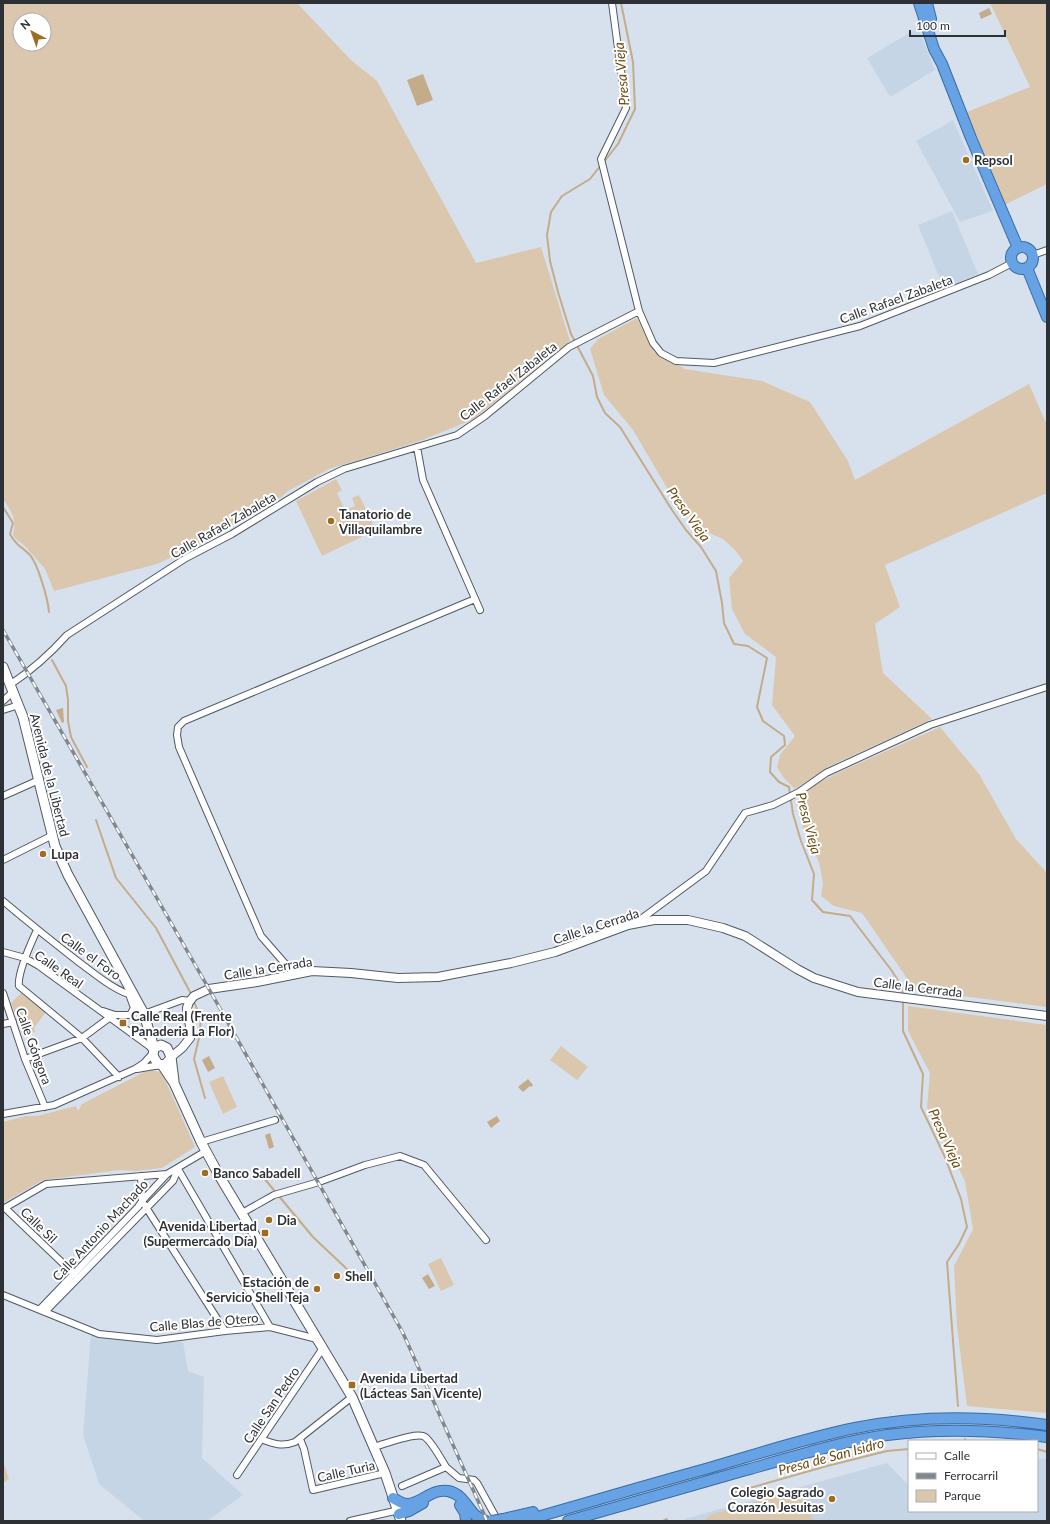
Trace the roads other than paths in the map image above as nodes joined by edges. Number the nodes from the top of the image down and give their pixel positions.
1 (612, 3) edge
2 (919, 3) edge
3 (927, 5) edge
4 (942, 64) junction
5 (1018, 248) junction
6 (1047, 250) edge
7 (1033, 255) junction
8 (1012, 263) junction
9 (1027, 268) junction
10 (639, 311) junction
11 (1047, 317) edge
12 (417, 447) junction
13 (475, 599) junction
14 (480, 610) dead end
15 (3, 667) edge
16 (1047, 687) edge
17 (12, 688) junction
18 (3, 701) edge
19 (19, 705) junction
20 (3, 710) edge
21 (39, 780) junction
22 (3, 796) edge
23 (51, 836) junction
24 (3, 860) edge
25 (3, 901) edge
26 (637, 922) junction
27 (37, 930) junction
28 (3, 952) edge
29 (25, 958) junction
30 (295, 975) junction
31 (3, 993) edge
32 (132, 998) junction
33 (191, 1000) junction
34 (100, 1010) junction
35 (1047, 1016) edge
36 (145, 1017) junction
37 (110, 1018) junction
38 (13, 1022) junction
39 (3, 1024) edge
40 (82, 1038) junction
41 (188, 1042) junction
42 (165, 1046) junction
43 (153, 1051) junction
44 (171, 1058) junction
45 (25, 1059) junction
46 (161, 1065) junction
47 (135, 1069) junction
48 (119, 1077) junction
49 (174, 1083) junction
50 (45, 1107) junction
51 (3, 1114) edge
52 (275, 1120) dead end
53 (202, 1142) junction
54 (206, 1151) junction
55 (178, 1169) junction
56 (167, 1174) junction
57 (141, 1176) junction
58 (142, 1200) junction
59 (147, 1207) junction
60 (4, 1208) edge
61 (242, 1213) junction
62 (486, 1240) dead end
63 (74, 1274) junction
64 (3, 1295) edge
65 (43, 1311) junction
66 (270, 1327) junction
67 (225, 1331) junction
68 (317, 1339) junction
69 (323, 1348) junction
70 (352, 1397) junction
71 (1047, 1425) edge
72 (1047, 1437) edge
73 (261, 1439) junction
74 (300, 1439) junction
75 (373, 1447) junction
76 (446, 1467) junction
77 (385, 1473) junction
78 (237, 1475) dead end
79 (402, 1486) dead end
80 (623, 1492) junction
81 (642, 1500) junction
82 (417, 1504) junction
83 (398, 1514) edge
84 (484, 1520) edge
85 (500, 1520) edge
86 (350, 1521) edge
87 (466, 1521) edge
88 (492, 1521) edge
89 (524, 1521) edge
90 (568, 1521) edge
91 (585, 1521) edge

1 - 10 street
2 - 4 highway
3 - 4 highway
4 - 5 highway
5 - 7 highway
5 - 8 highway
6 - 7 street
7 - 9 highway
8 - 9 highway
8 - 10 street, Calle Rafael Zabaleta
9 - 11 highway
10 - 12 street, Calle Rafael Zabaleta
12 - 13 street
12 - 17 street, Calle Rafael Zabaleta
13 - 14 street
13 - 30 street
15 - 17 main road, Avenida de la Libertad
16 - 26 street
17 - 18 street, Calle Rafael Zabaleta
17 - 19 main road, Avenida de la Libertad
19 - 20 street
19 - 21 main road, Avenida de la Libertad
21 - 22 street
21 - 23 main road, Avenida de la Libertad
23 - 24 street
23 - 32 main road, Avenida de la Libertad
25 - 27 street, Calle el Foro
26 - 30 street, Calle la Cerrada
26 - 35 street, Calle la Cerrada
27 - 29 street
27 - 32 street, Calle el Foro
28 - 29 street, Calle Real
29 - 34 street, Calle Real
29 - 40 street
30 - 33 street, Calle la Cerrada
31 - 38 street, Calle Góngora
32 - 34 street, Calle Real
32 - 36 main road, Avenida de la Libertad
33 - 36 street, Calle la Cerrada
33 - 41 street
34 - 37 street, Calle Real
36 - 42 main road, Avenida de la Libertad
36 - 43 main road, Avenida de la Libertad
37 - 40 street
37 - 43 street, Calle Real
38 - 39 street
38 - 45 street, Calle Góngora
40 - 45 street
40 - 48 street
41 - 42 street
41 - 44 street
42 - 43 main road
42 - 44 main road
43 - 46 main road
43 - 47 street
44 - 46 main road
44 - 49 main road
45 - 50 street, Calle Góngora
46 - 47 street
46 - 49 main road
47 - 48 street
48 - 50 street
49 - 53 main road
50 - 51 street
52 - 53 street
53 - 54 main road
54 - 55 street, Calle Antonio Machado
54 - 61 main road
55 - 56 street, Calle Antonio Machado
55 - 59 street, Calle Antonio Machado
55 - 66 street
56 - 57 street
56 - 58 street, Calle Antonio Machado
57 - 58 street
57 - 60 street
58 - 59 street
58 - 63 street, Calle Antonio Machado
59 - 65 street, Calle Antonio Machado
59 - 67 street
60 - 63 street, Calle Sil
61 - 62 street
61 - 68 main road
63 - 65 street, Calle Antonio Machado
64 - 65 street, Calle Blas de Otero
65 - 67 street, Calle Blas de Otero
66 - 67 street, Calle Blas de Otero
66 - 68 street, Calle Blas de Otero
68 - 69 main road
69 - 70 main road
69 - 73 street, Calle San Pedro
70 - 74 street
70 - 75 main road
71 - 80 highway
72 - 81 highway
73 - 74 street
73 - 78 street, Calle San Pedro
74 - 77 street, Calle Turia
75 - 76 street
75 - 77 main road
76 - 79 street
76 - 85 street
77 - 83 main road
80 - 85 highway
80 - 89 highway
81 - 90 highway
81 - 91 highway
82 - 83 highway
82 - 83 highway
82 - 84 highway
82 - 87 highway
83 - 86 street
85 - 88 highway, bridge

